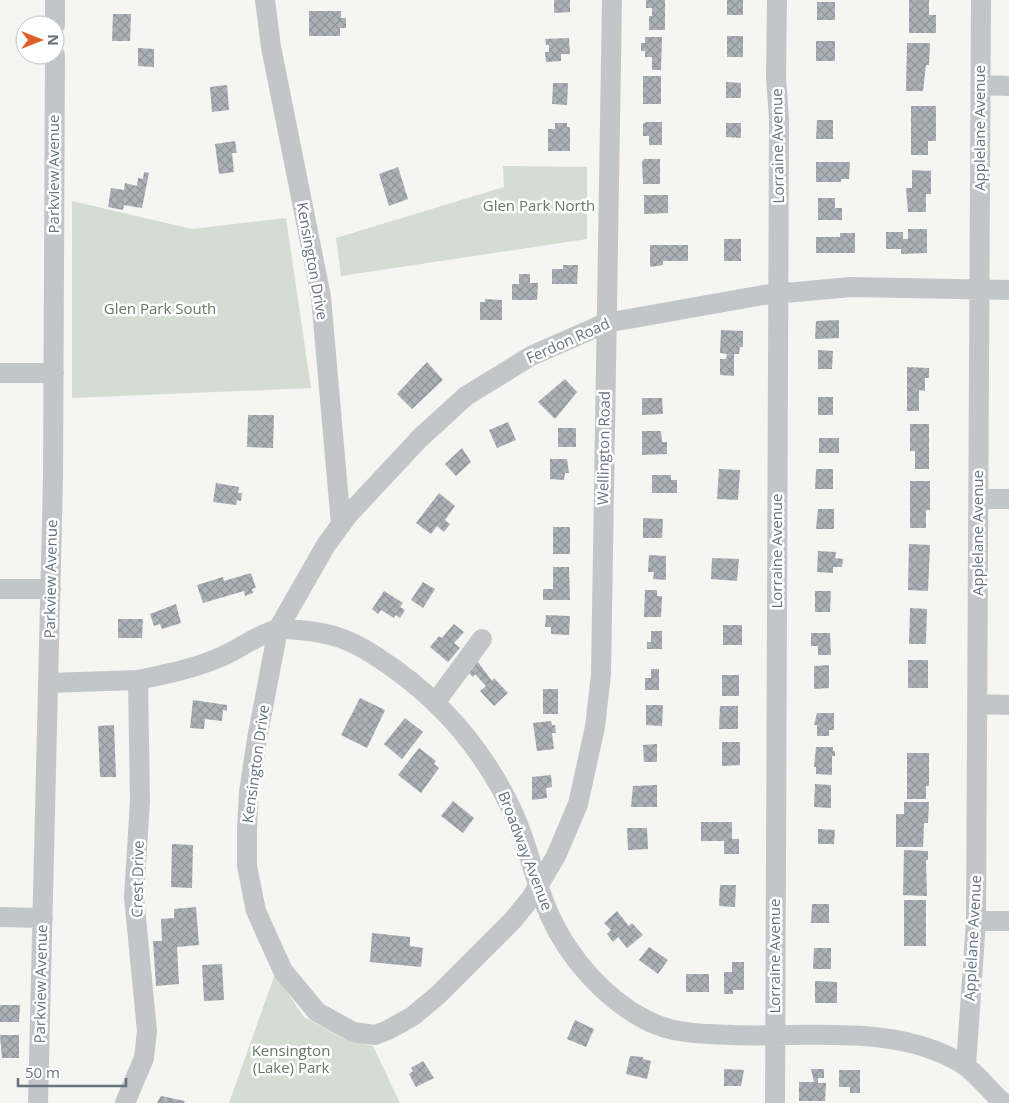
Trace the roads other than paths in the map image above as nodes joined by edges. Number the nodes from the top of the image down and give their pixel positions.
1 (55, 0) edge
2 (265, 0) edge
3 (612, 0) edge
4 (777, 0) edge
5 (982, 0) edge
6 (55, 15) edge
7 (55, 65) edge
8 (980, 85) junction
9 (1009, 86) edge
10 (980, 289) junction
11 (1009, 290) edge
12 (778, 294) junction
13 (606, 322) junction
14 (0, 373) edge
15 (54, 373) junction
16 (979, 499) junction
17 (1009, 499) edge
18 (341, 525) junction
19 (0, 589) edge
20 (50, 589) junction
21 (278, 629) junction
22 (482, 639) dead end
23 (138, 680) junction
24 (49, 683) junction
25 (435, 703) junction
26 (977, 704) junction
27 (1009, 704) edge
28 (539, 884) junction
29 (0, 917) edge
30 (43, 918) junction
31 (976, 921) junction
32 (1009, 921) edge
33 (775, 1037) junction
34 (966, 1066) junction
35 (38, 1103) edge
36 (125, 1103) edge
37 (775, 1103) edge
38 (1004, 1103) edge

1 - 6 street
2 - 18 street, Kensington Drive
3 - 13 street, Wellington Road
4 - 12 street, Lorraine Avenue
5 - 8 street, Applelane Avenue
7 - 15 street, Parkview Avenue
8 - 9 street
8 - 10 street, Applelane Avenue
10 - 11 street, Ferdon Road
10 - 12 street, Ferdon Road
10 - 16 street, Applelane Avenue
12 - 13 street, Ferdon Road
12 - 33 street, Lorraine Avenue
13 - 18 street, Ferdon Road
13 - 28 street, Wellington Road
14 - 15 street
15 - 20 street, Parkview Avenue
16 - 17 street
16 - 26 street, Applelane Avenue
18 - 21 street, Ferdon Road
19 - 20 street
20 - 24 street, Parkview Avenue
21 - 23 street
21 - 25 street, Broadway Avenue
21 - 28 street, Kensington Drive
22 - 25 street
23 - 24 street
23 - 36 street, Crest Drive
24 - 30 street, Parkview Avenue
25 - 28 street, Broadway Avenue
26 - 27 street
26 - 31 street, Applelane Avenue
28 - 33 street, Broadway Avenue
29 - 30 street
30 - 35 street, Parkview Avenue
31 - 32 street
31 - 34 street, Applelane Avenue
33 - 34 street, Broadway Avenue
33 - 37 street, Lorraine Avenue
34 - 38 street, Broadway Avenue

